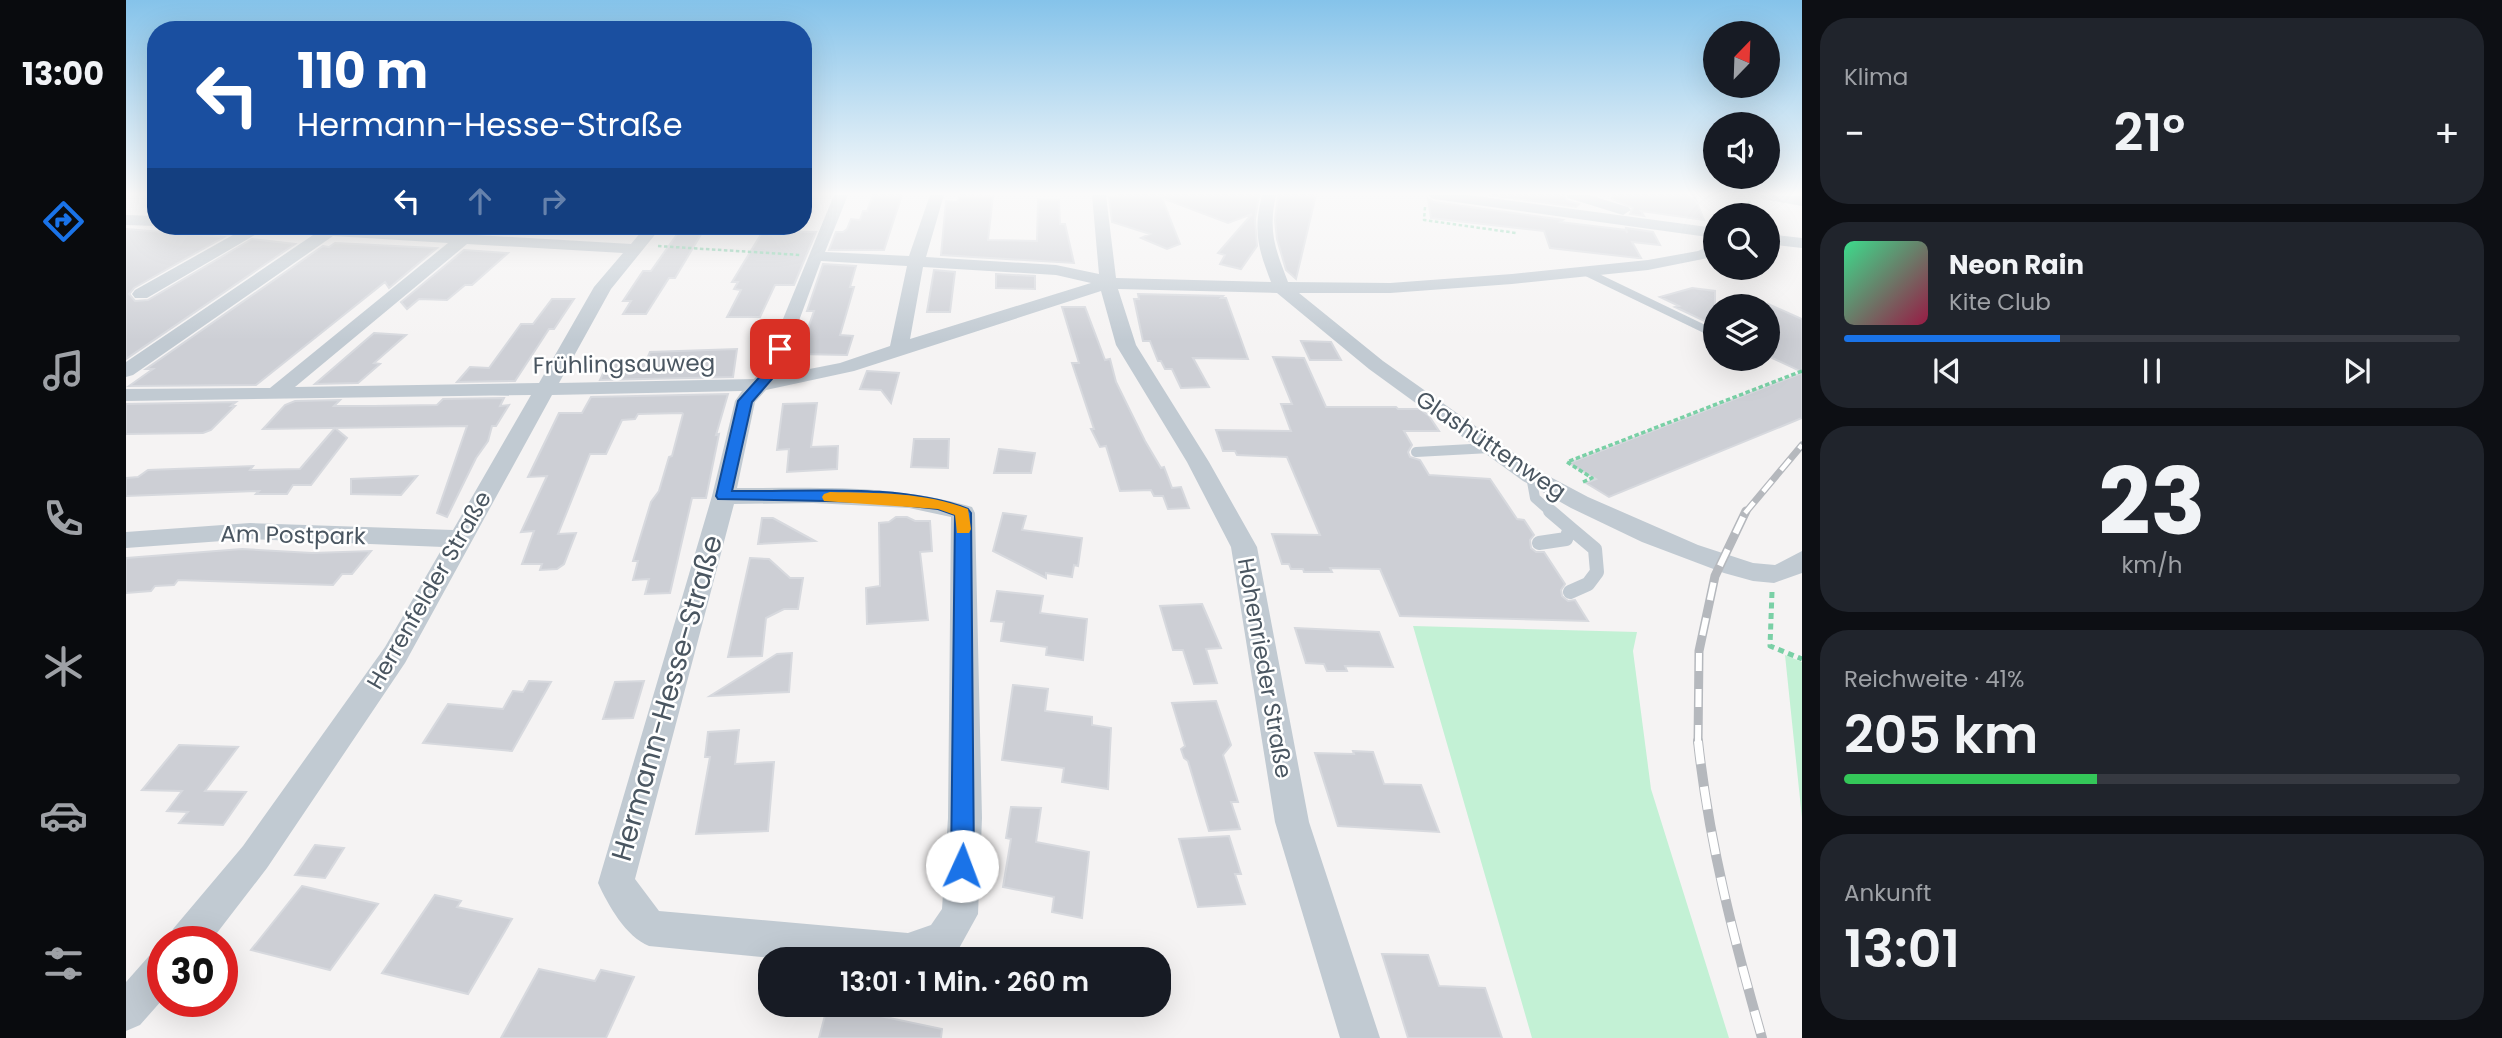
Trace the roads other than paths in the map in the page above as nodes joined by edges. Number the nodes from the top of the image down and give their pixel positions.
1 (229, 243) edge
2 (312, 243) edge
3 (458, 243) edge
4 (529, 243) edge
5 (640, 243) edge
6 (820, 243) edge
7 (922, 243) edge
8 (1104, 243) edge
9 (1265, 243) edge
10 (636, 249) junction
11 (1703, 255) edge
12 (815, 256) junction
13 (916, 262) junction
14 (1575, 271) junction
15 (1108, 283) junction
16 (1282, 288) junction
17 (141, 294) dead end
18 (1703, 329) edge
19 (899, 349) junction
20 (126, 371) edge
21 (757, 384) junction
22 (543, 390) junction
23 (275, 394) junction
24 (126, 395) edge
25 (1490, 448) junction
26 (1416, 452) dead end
27 (1531, 476) junction
28 (724, 496) junction
29 (1570, 528) junction
30 (461, 539) junction
31 (126, 540) edge
32 (1539, 543) dead end
33 (1802, 560) edge
34 (1570, 592) dead end
35 (199, 926) edge
36 (147, 988) edge
37 (126, 1011) edge
38 (1360, 1038) edge

1 - 17 street
2 - 20 street
3 - 23 street
4 - 10 street
5 - 10 street, Herrenfelder Straße
6 - 12 street, Hermann-Hesse-Straße
7 - 13 street
8 - 15 street, Hohenrieder Straße
9 - 16 street
10 - 22 street, Herrenfelder Straße
11 - 14 street
12 - 13 street
12 - 21 street, Hermann-Hesse-Straße
13 - 15 street
13 - 19 street
14 - 16 street
14 - 18 lane
15 - 16 street
15 - 19 street, Frühlingsauweg
15 - 38 street, Hohenrieder Straße
16 - 25 street, Glashüttenweg
19 - 21 street, Frühlingsauweg
21 - 22 street, Frühlingsauweg
21 - 28 street, Hermann-Hesse-Straße
22 - 23 street, Frühlingsauweg
22 - 30 street, Herrenfelder Straße
23 - 24 street, Frühlingsauweg
25 - 26 lane
25 - 27 street, Glashüttenweg
27 - 29 lane
27 - 33 street, Glashüttenweg
28 - 28 street, Hermann-Hesse-Straße
29 - 32 lane
29 - 34 lane
30 - 31 street, Am Postpark
30 - 35 street, Herrenfelder Straße
36 - 37 street

